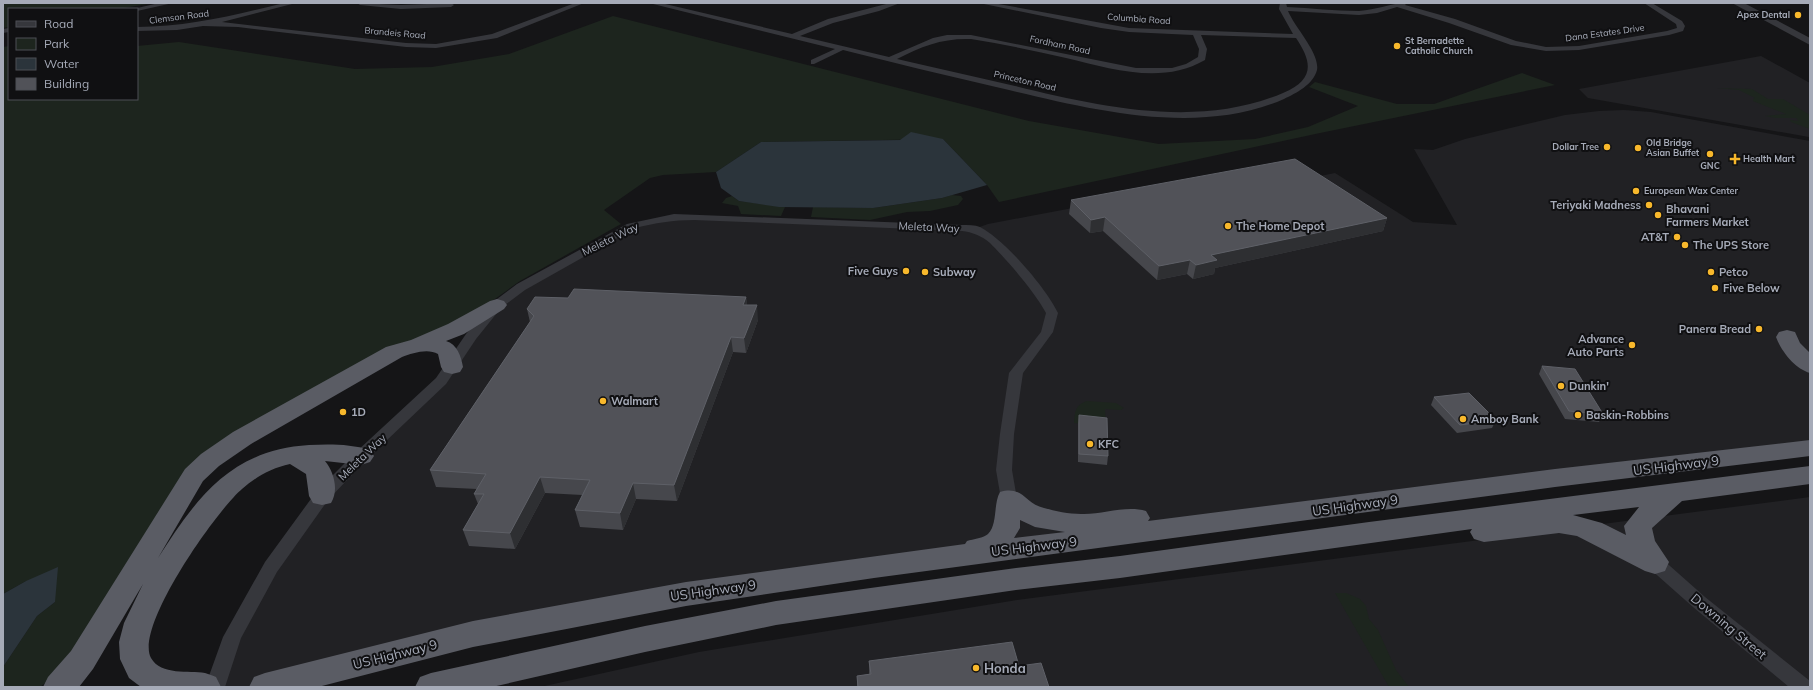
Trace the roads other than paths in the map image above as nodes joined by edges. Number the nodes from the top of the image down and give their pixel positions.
1 (170, 3) edge
2 (293, 3) edge
3 (360, 3) edge
4 (581, 3) edge
5 (652, 3) edge
6 (897, 3) edge
7 (982, 3) edge
8 (1647, 3) edge
9 (1737, 3) edge
10 (1401, 4) edge
11 (451, 5) dead end
12 (1283, 6) edge
13 (138, 9) edge
14 (202, 24) junction
15 (138, 29) edge
16 (1196, 33) junction
17 (793, 36) junction
18 (1298, 36) junction
19 (1810, 42) edge
20 (842, 48) junction
21 (890, 59) junction
22 (814, 62) dead end
23 (497, 305) junction
24 (1788, 337) dead end
25 (408, 347) junction
26 (1810, 366) edge
27 (452, 367) junction
28 (1810, 448) edge
29 (293, 456) junction
30 (361, 456) junction
31 (1810, 475) edge
32 (1674, 493) junction
33 (322, 496) junction
34 (1009, 500) junction
35 (1316, 510) junction
36 (1369, 532) junction
37 (1656, 563) junction
38 (874, 567) junction
39 (59, 687) edge
40 (205, 687) edge
41 (215, 687) edge
42 (265, 687) edge
43 (431, 687) edge
44 (1803, 687) edge

1 - 13 street
2 - 14 street, Clemson Road
3 - 11 street
4 - 14 street, Brandeis Road
5 - 17 street, Princeton Road
6 - 17 street
7 - 16 street, Columbia Road
8 - 10 street, Dana Estates Drive
9 - 19 street
10 - 12 street
12 - 18 street, Princeton Road
14 - 15 street, Clemson Road
16 - 18 street, Columbia Road
16 - 21 street, Fordham Road
17 - 20 street, Princeton Road
18 - 21 street, Princeton Road
20 - 21 street, Princeton Road
20 - 22 street
23 - 25 highway
23 - 27 street, Meleta Way
23 - 34 street, Meleta Way
24 - 26 highway
25 - 27 highway
25 - 39 highway
27 - 30 street, Meleta Way
28 - 35 highway, US Highway 9
29 - 30 highway
29 - 33 highway
29 - 40 highway
30 - 33 street, Meleta Way
31 - 32 highway
32 - 36 highway
32 - 37 highway
33 - 41 street, Meleta Way
34 - 35 highway
34 - 38 highway
35 - 38 highway, US Highway 9
36 - 37 highway
36 - 43 highway
37 - 44 street, Downing Street
38 - 42 highway, US Highway 9

